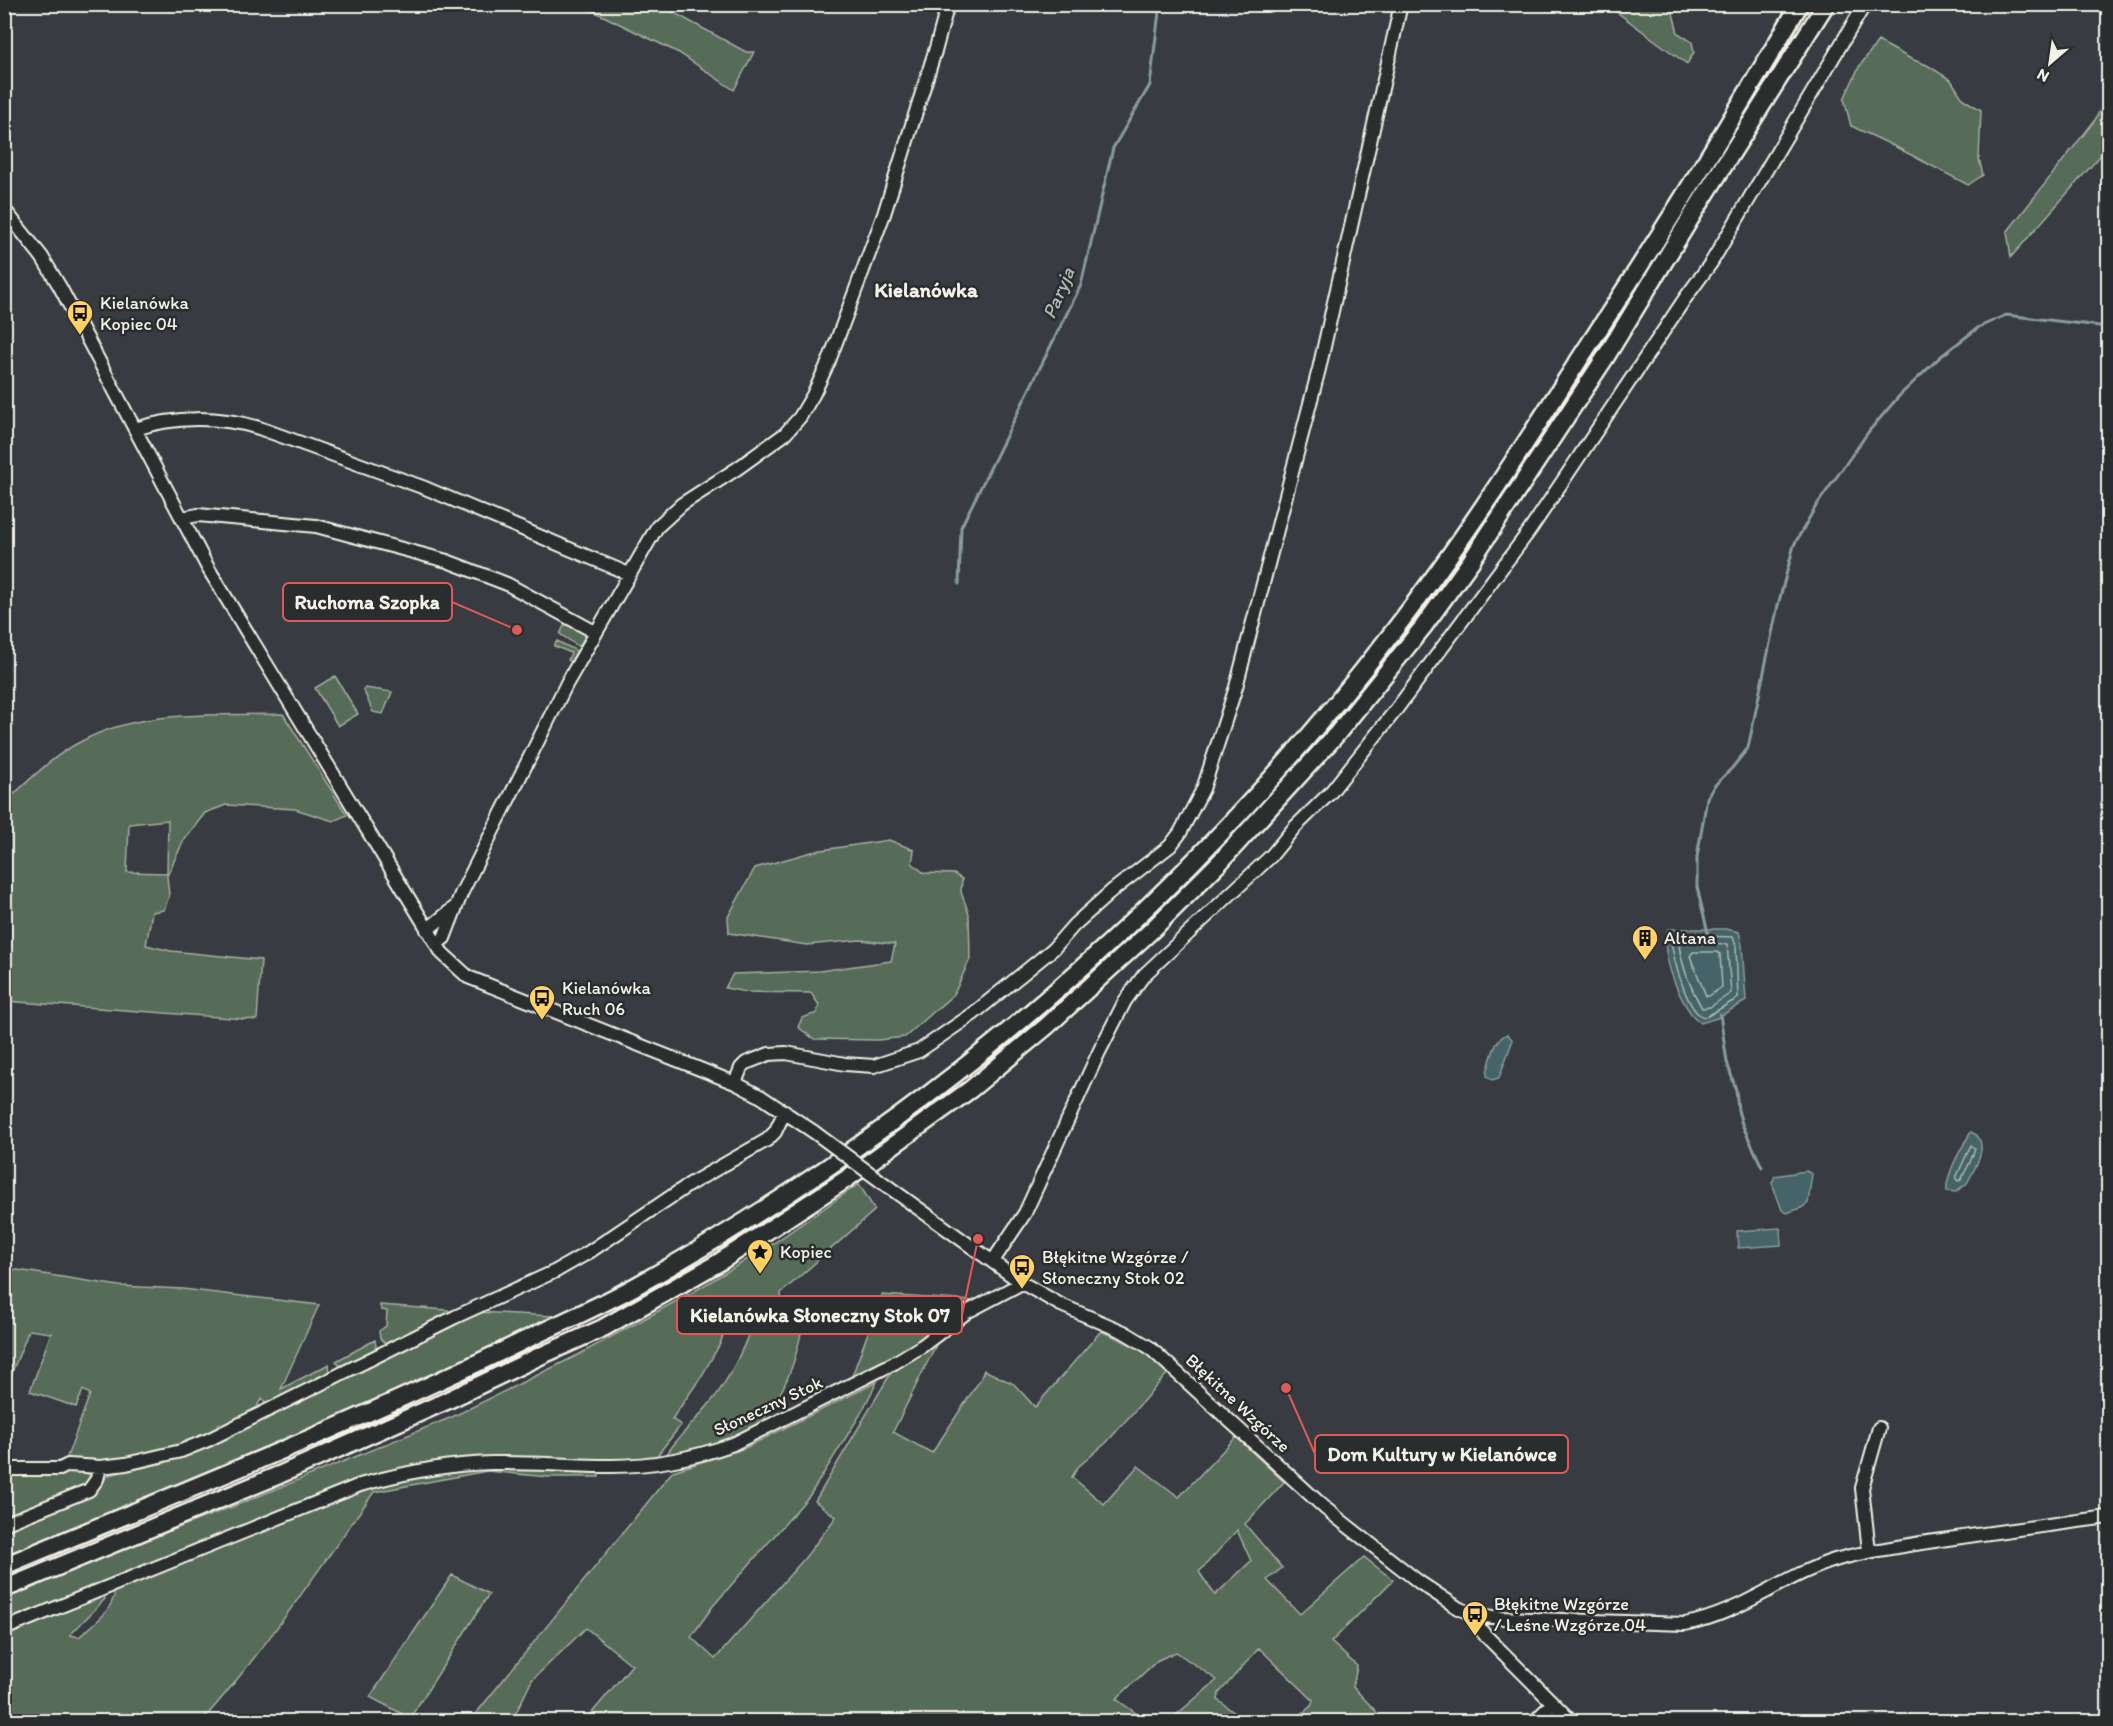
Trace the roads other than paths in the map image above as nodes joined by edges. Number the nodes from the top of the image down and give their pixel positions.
1 (948, 4) edge
2 (1401, 4) edge
3 (1800, 4) edge
4 (1826, 4) edge
5 (1865, 4) edge
6 (4, 209) edge
7 (135, 429) junction
8 (182, 518) junction
9 (629, 574) junction
10 (595, 632) junction
11 (455, 907) junction
12 (427, 930) junction
13 (436, 944) junction
14 (735, 1083) junction
15 (785, 1111) junction
16 (993, 1261) junction
17 (1022, 1283) junction
18 (1879, 1428) dead end
19 (100, 1467) junction
20 (4, 1469) edge
21 (2109, 1517) edge
22 (4, 1524) edge
23 (1869, 1551) junction
24 (4, 1566) edge
25 (4, 1589) edge
26 (1472, 1614) junction
27 (4, 1629) edge
28 (1553, 1703) junction
29 (1534, 1722) edge
30 (1572, 1722) edge

1 - 9 street
2 - 14 street
3 - 24 highway
4 - 25 highway
5 - 16 street
6 - 7 street, Błękitne Wzgórze
7 - 8 street, Błękitne Wzgórze
7 - 9 street
8 - 10 street
8 - 12 street, Błękitne Wzgórze
9 - 10 street
10 - 11 street
11 - 12 street
11 - 13 street
12 - 13 street, Błękitne Wzgórze
13 - 14 street, Błękitne Wzgórze
14 - 15 street, Błękitne Wzgórze
15 - 16 street, Błękitne Wzgórze, bridge
15 - 19 street
16 - 17 street, Błękitne Wzgórze
17 - 26 street, Błękitne Wzgórze
17 - 27 street, Słoneczny Stok
18 - 23 street
19 - 20 street
19 - 22 street
21 - 23 street
23 - 26 street
26 - 28 street
28 - 29 street
28 - 30 street

